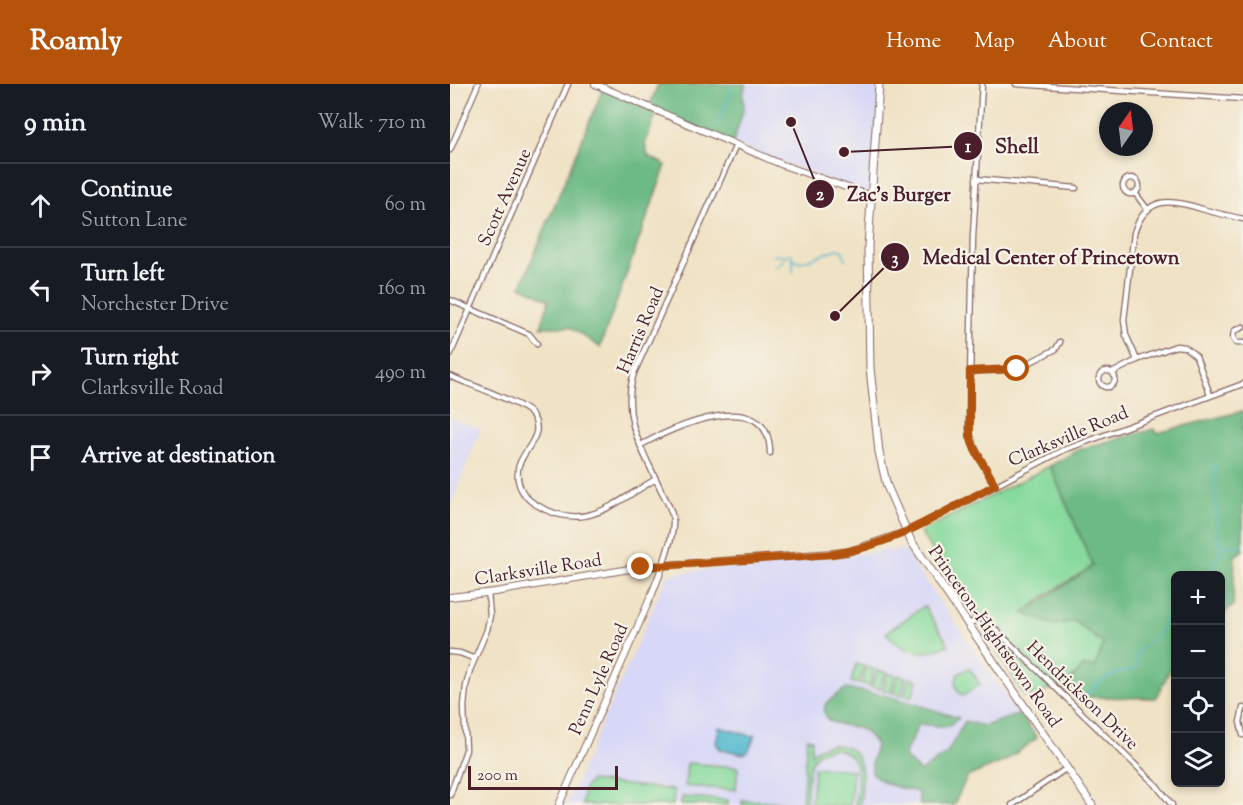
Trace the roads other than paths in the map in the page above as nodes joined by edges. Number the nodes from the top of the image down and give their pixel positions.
1 (478, 84) edge
2 (568, 84) edge
3 (595, 84) edge
4 (879, 84) edge
5 (982, 84) edge
6 (1019, 84) edge
7 (1243, 99) edge
8 (736, 145) junction
9 (450, 150) edge
10 (976, 179) junction
11 (1076, 188) dead end
12 (1135, 193) dead end
13 (871, 196) junction
14 (1148, 210) junction
15 (1243, 219) edge
16 (450, 300) edge
17 (470, 308) junction
18 (1243, 327) edge
19 (1060, 342) dead end
20 (1243, 343) edge
21 (537, 344) dead end
22 (450, 354) edge
23 (1137, 360) junction
24 (970, 371) junction
25 (1112, 373) dead end
26 (450, 376) edge
27 (1243, 384) edge
28 (1210, 395) junction
29 (640, 445) junction
30 (771, 453) dead end
31 (656, 479) junction
32 (995, 485) junction
33 (906, 532) junction
34 (663, 565) junction
35 (488, 593) junction
36 (450, 597) edge
37 (968, 624) junction
38 (450, 652) edge
39 (475, 658) junction
40 (1243, 708) edge
41 (1243, 735) edge
42 (1067, 768) junction
43 (450, 795) edge
44 (559, 805) edge
45 (1012, 805) edge
46 (1092, 805) edge
47 (1172, 805) edge

1 - 9 street
2 - 17 street, Scott Avenue
3 - 8 street
4 - 13 main road, Princeton-Hightstown Road
5 - 10 street
6 - 7 street
8 - 13 street
8 - 29 street, Harris Road
10 - 11 street
10 - 24 street
12 - 14 street
13 - 33 main road, Princeton-Hightstown Road
14 - 15 street
14 - 23 street
16 - 17 street
17 - 21 street
17 - 22 street, Scott Avenue
18 - 20 street
19 - 24 street
23 - 25 street
23 - 28 street
24 - 32 street
26 - 31 street
27 - 28 street, Clarksville Road
28 - 32 street, Clarksville Road
29 - 30 street
29 - 31 street, Harris Road
31 - 34 street, Harris Road
32 - 33 street, Clarksville Road
33 - 34 street, Clarksville Road
33 - 37 main road, Princeton-Hightstown Road
34 - 35 street, Clarksville Road
34 - 44 street, Penn Lyle Road
35 - 36 street, Clarksville Road
35 - 39 street
37 - 42 main road, Princeton-Hightstown Road
37 - 47 street, Hendrickson Drive
38 - 39 street
39 - 43 street
40 - 41 street
42 - 45 street
42 - 46 main road, Princeton-Hightstown Road

